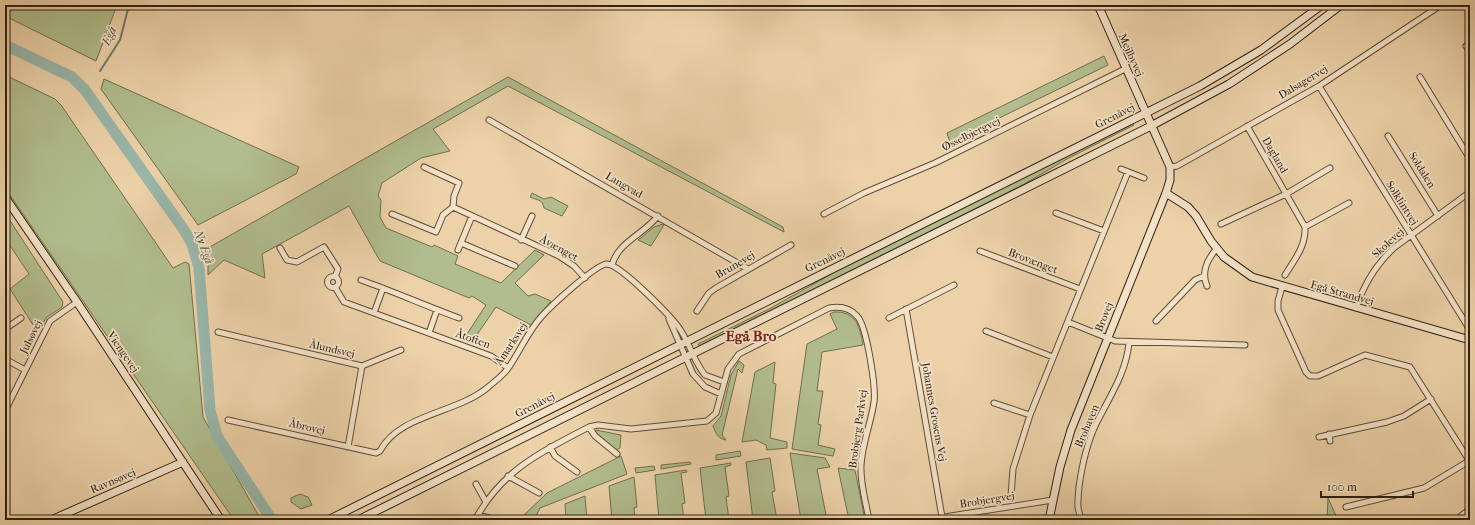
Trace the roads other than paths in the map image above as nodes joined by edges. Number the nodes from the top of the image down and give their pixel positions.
1 (1098, 5) edge
2 (1322, 5) edge
3 (1341, 5) edge
4 (1441, 5) edge
5 (1466, 46) dead end
6 (1470, 52) edge
7 (1125, 69) junction
8 (1420, 77) dead end
9 (1318, 86) junction
10 (1146, 113) junction
11 (489, 120) dead end
12 (1151, 126) junction
13 (1247, 126) junction
14 (1388, 136) dead end
15 (1470, 159) edge
16 (1170, 167) junction
17 (424, 168) dead end
18 (1330, 168) dead end
19 (1121, 169) dead end
20 (1128, 172) junction
21 (1144, 178) dead end
22 (1470, 192) edge
23 (1166, 193) junction
24 (1286, 194) junction
25 (5, 197) edge
26 (1349, 203) dead end
27 (453, 207) junction
28 (1056, 213) dead end
29 (392, 214) dead end
30 (824, 214) dead end
31 (472, 216) junction
32 (532, 216) dead end
33 (658, 216) junction
34 (1438, 216) junction
35 (1221, 224) dead end
36 (1304, 227) junction
37 (1104, 231) junction
38 (1410, 235) junction
39 (521, 240) junction
40 (461, 243) junction
41 (791, 245) dead end
42 (280, 248) dead end
43 (1217, 248) junction
44 (458, 250) dead end
45 (980, 251) dead end
46 (612, 265) junction
47 (515, 266) dead end
48 (748, 269) junction
49 (1285, 275) dead end
50 (1204, 276) junction
51 (335, 277) junction
52 (585, 278) junction
53 (361, 280) dead end
54 (954, 285) dead end
55 (1207, 286) dead end
56 (335, 287) junction
57 (1282, 287) junction
58 (383, 288) junction
59 (1080, 290) junction
60 (77, 302) junction
61 (1356, 308) junction
62 (437, 310) junction
63 (906, 310) junction
64 (697, 311) dead end
65 (374, 314) junction
66 (21, 318) dead end
67 (459, 318) dead end
68 (669, 318) junction
69 (889, 318) dead end
70 (1068, 322) junction
71 (1156, 322) dead end
72 (5, 329) edge
73 (1470, 330) edge
74 (986, 331) dead end
75 (218, 332) dead end
76 (429, 333) junction
77 (1108, 338) junction
78 (1470, 340) edge
79 (687, 342) junction
80 (1129, 343) junction
81 (680, 345) junction
82 (1245, 345) dead end
83 (402, 350) dead end
84 (692, 353) junction
85 (685, 357) junction
86 (1053, 357) junction
87 (5, 359) edge
88 (362, 366) junction
89 (508, 368) junction
90 (25, 370) junction
91 (724, 382) junction
92 (721, 394) junction
93 (1431, 399) junction
94 (994, 403) dead end
95 (5, 411) edge
96 (1030, 415) junction
97 (228, 420) dead end
98 (589, 428) junction
99 (1329, 434) junction
100 (1319, 436) dead end
101 (1330, 441) dead end
102 (348, 447) junction
103 (550, 447) junction
104 (380, 451) joint
105 (618, 454) dead end
106 (183, 462) junction
107 (1470, 462) edge
108 (577, 472) dead end
109 (508, 476) junction
110 (476, 484) dead end
111 (539, 493) dead end
112 (1011, 496) dead end
113 (1053, 500) junction
114 (486, 502) junction
115 (1346, 507) dead end
116 (1470, 509) edge
117 (478, 514) junction
118 (942, 517) junction
119 (51, 520) edge
120 (221, 520) edge
121 (328, 520) edge
122 (358, 520) edge
123 (475, 520) edge
124 (497, 520) edge
125 (869, 520) edge
126 (925, 520) edge
127 (1049, 520) edge
128 (1082, 520) edge
129 (1456, 520) edge

1 - 7 main road, Mejlbyvej
2 - 10 main road, Grenåvej
3 - 12 main road, Grenåvej
4 - 9 street, Dalsagervej
5 - 6 street
7 - 10 main road, Mejlbyvej
7 - 30 street, Øsselbjergvej
8 - 15 street
9 - 13 street, Dalsagervej
9 - 38 street, Solklintvej
10 - 12 main road, Mejlbyvej
10 - 79 main road, Grenåvej
11 - 33 street, Langvad
12 - 16 main road
12 - 84 main road, Grenåvej
13 - 16 street, Dalsagervej
13 - 24 street, Dagland
14 - 34 street, Soldalen
16 - 23 main road, Brovej
17 - 27 street
18 - 24 street
19 - 20 street
20 - 21 street
20 - 37 street
22 - 34 street, Skolevej
23 - 43 main road, Egå Strandvej
23 - 77 main road, Brovej
24 - 35 street
24 - 36 street, Dagland
25 - 60 main road, Viengevej
26 - 36 street
27 - 29 street
27 - 31 street, Åvænget
28 - 37 street
31 - 39 street, Åvænget
31 - 40 street
32 - 39 street, Åvænget
33 - 46 street
33 - 48 street, Langvad
34 - 38 street, Skolevej
36 - 49 street
37 - 59 street
38 - 61 street, Skolevej
38 - 73 street, Solklintvej
39 - 52 street, Åvænget
40 - 44 street
40 - 47 street
41 - 48 street, Brunevej
42 - 51 street
43 - 50 street
43 - 57 main road, Egå Strandvej
45 - 59 street, Brovænget
46 - 52 street, Åmarksvej
46 - 68 street
48 - 64 street, Brunevej
50 - 55 street
50 - 71 street
51 - 56 street
51 - 56 street
52 - 89 street, Åmarksvej
53 - 58 street, Åtoften
54 - 63 street
56 - 65 street, Åtoften
57 - 61 main road, Egå Strandvej
57 - 93 street
58 - 62 street, Åtoften
58 - 65 street
59 - 70 street
60 - 90 street, Julsøvej
60 - 106 main road, Viengevej
61 - 78 main road, Egå Strandvej
62 - 67 street, Åtoften
62 - 76 street
63 - 69 street
63 - 118 street, Johannes Grosens Vej
65 - 76 street, Åtoften
66 - 72 street, Julsøvej
68 - 79 street
68 - 81 street
70 - 77 street
70 - 86 street
74 - 86 street
75 - 88 street, Ålundsvej
76 - 89 street, Åtoften
77 - 80 street
77 - 113 main road, Brovej
79 - 81 main road, Grenåvej
79 - 84 street
80 - 82 street
80 - 128 street, Brohaven
81 - 85 street
81 - 121 main road, Grenåvej
83 - 88 street
84 - 85 main road, Grenåvej
84 - 91 street
85 - 92 street
85 - 122 main road, Grenåvej
86 - 96 street
87 - 90 street, Julsøvej
88 - 102 street, Ålundsvej
89 - 104 street, Åmarksvej
90 - 95 street, Julsøvej
91 - 92 street, Brobjerg Parkvej
91 - 125 street, Brobjerg Parkvej
92 - 98 street, Brobjerg Parkvej
93 - 99 street
93 - 107 street
94 - 96 street
96 - 112 street
97 - 102 street, Åbrovej
98 - 103 street, Brobjerg Parkvej
98 - 105 street
99 - 100 street
99 - 101 street
102 - 104 street, Åbrovej
103 - 108 street
103 - 109 street, Brobjerg Parkvej
106 - 119 main road, Ravnsøvej
106 - 120 main road, Viengevej
107 - 115 street
109 - 111 street
109 - 114 street, Brobjerg Parkvej
110 - 114 street
113 - 118 street, Brobjergvej
113 - 127 main road, Brovej
114 - 117 street, Brobjerg Parkvej
116 - 129 street
117 - 123 street, Brobjerg Parkvej
117 - 124 street
118 - 126 street, Brobjergvej

